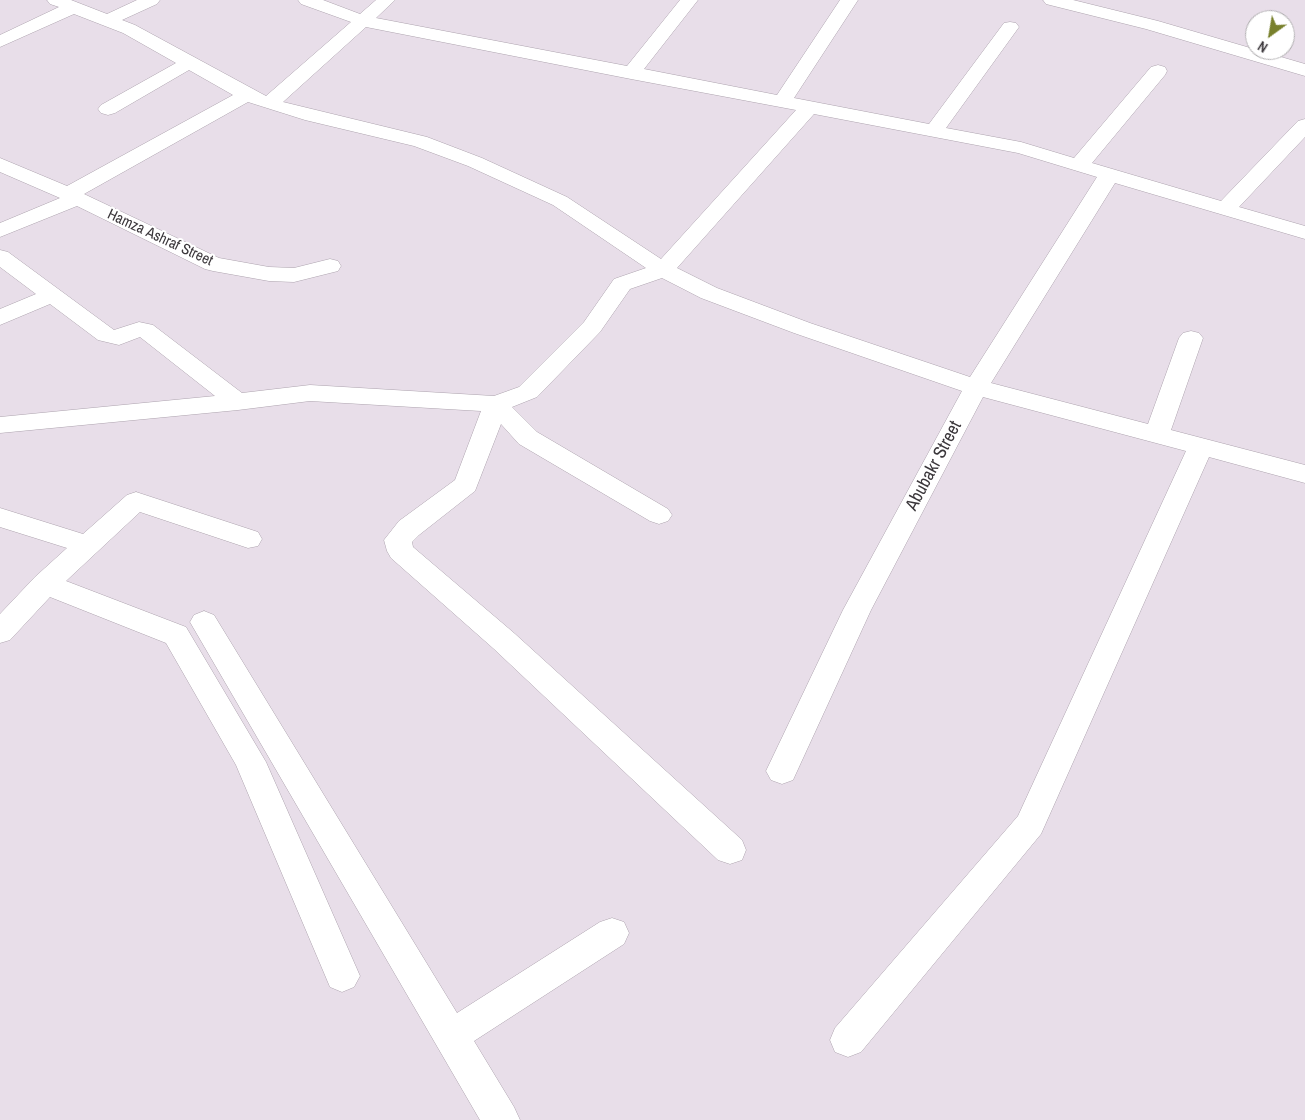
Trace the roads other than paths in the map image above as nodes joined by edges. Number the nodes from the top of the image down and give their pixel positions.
1 (151, 0) edge
2 (306, 0) edge
3 (386, 0) edge
4 (688, 0) edge
5 (849, 0) edge
6 (1056, 0) edge
7 (64, 4) edge
8 (108, 20) junction
9 (364, 21) junction
10 (1010, 27) dead end
11 (0, 42) edge
12 (189, 63) junction
13 (1305, 70) edge
14 (1158, 71) dead end
15 (631, 73) junction
16 (248, 95) junction
17 (782, 102) junction
18 (269, 104) junction
19 (809, 107) junction
20 (108, 109) dead end
21 (1305, 126) edge
22 (934, 131) junction
23 (0, 164) edge
24 (1079, 165) junction
25 (1109, 175) junction
26 (73, 197) junction
27 (1225, 209) junction
28 (0, 231) edge
29 (1305, 233) edge
30 (0, 257) edge
31 (330, 266) dead end
32 (663, 270) junction
33 (52, 295) junction
34 (0, 318) edge
35 (1191, 338) dead end
36 (976, 386) junction
37 (238, 402) junction
38 (496, 404) junction
39 (0, 425) edge
40 (1157, 434) junction
41 (1201, 447) junction
42 (1305, 474) edge
43 (658, 515) dead end
44 (0, 517) edge
45 (248, 539) dead end
46 (88, 545) junction
47 (45, 584) junction
48 (204, 622) dead end
49 (0, 632) edge
50 (782, 771) dead end
51 (730, 850) dead end
52 (612, 933) dead end
53 (342, 976) dead end
54 (451, 1036) junction
55 (848, 1040) dead end
56 (502, 1120) edge

1 - 8 street
2 - 9 street
3 - 9 street
4 - 15 street
5 - 17 street
6 - 13 street
7 - 8 street
7 - 11 street
8 - 12 street
9 - 15 street
9 - 18 street
10 - 22 street
12 - 16 street
12 - 20 street
14 - 24 street
15 - 17 street
16 - 18 street
16 - 26 street
17 - 19 street
18 - 32 street
19 - 22 street
19 - 32 street
21 - 27 street
22 - 24 street
23 - 26 street, Hamza Ashraf Street
24 - 25 street
25 - 27 street
25 - 36 street, Abubakr Street
26 - 28 street
26 - 31 street, Hamza Ashraf Street
27 - 29 street
30 - 33 street
32 - 36 street
32 - 38 street
33 - 34 street
33 - 37 street
35 - 40 street
36 - 40 street
36 - 50 street, Abubakr Street
37 - 38 street
37 - 39 street
38 - 43 street
38 - 51 street
40 - 41 street
41 - 42 street
41 - 55 street
44 - 46 street
45 - 46 street
46 - 47 street
47 - 49 street
47 - 53 street
48 - 54 street
52 - 54 street
54 - 56 street

